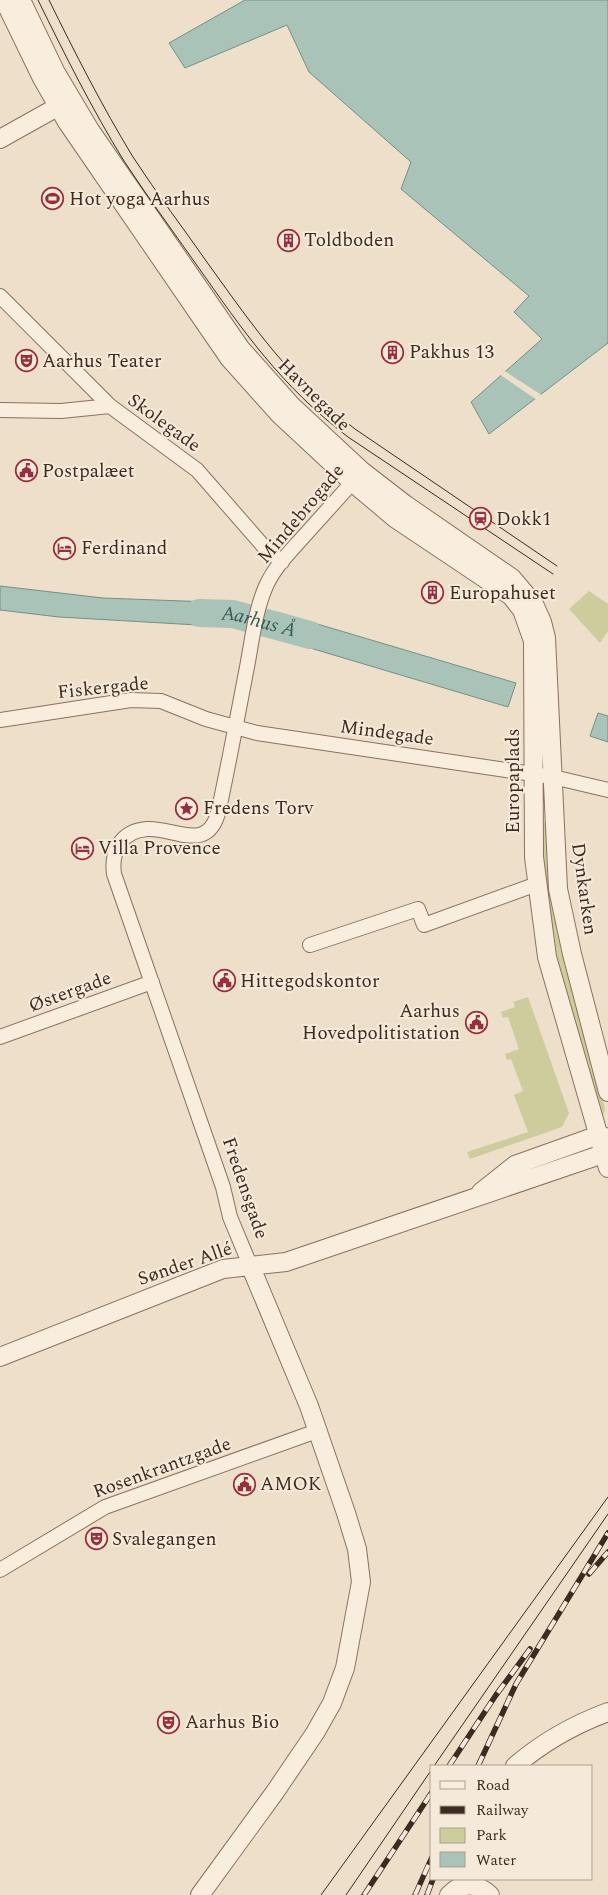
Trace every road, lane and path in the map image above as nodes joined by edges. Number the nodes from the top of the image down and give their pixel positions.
1 (4, 0) edge
2 (21, 0) edge
3 (64, 103) junction
4 (0, 139) edge
5 (0, 296) edge
6 (110, 406) junction
7 (0, 410) edge
8 (357, 477) junction
9 (282, 562) junction
10 (540, 681) junction
11 (0, 720) edge
12 (235, 728) junction
13 (534, 775) junction
14 (553, 776) junction
15 (608, 790) edge
16 (537, 884) junction
17 (310, 945) dead end
18 (152, 982) junction
19 (0, 1036) edge
20 (608, 1092) edge
21 (605, 1149) edge
22 (250, 1265) junction
23 (0, 1357) edge
24 (317, 1431) junction
25 (0, 1570) edge
26 (608, 1712) edge
27 (516, 1765) edge
28 (470, 1882) edge
29 (200, 1895) edge
30 (449, 1895) edge
31 (490, 1895) edge

1 - 3 street
2 - 3 street
3 - 4 street
3 - 8 street, Havnegade
5 - 6 street, Skolegade
6 - 7 street
6 - 9 street, Skolegade
8 - 9 street, Mindebrogade
8 - 10 street, Havnegade
9 - 12 street, Mindebrogade
10 - 13 street, Europaplads
10 - 14 street, Europaplads
11 - 12 street, Fiskergade
12 - 13 street, Mindegade
12 - 18 street, Fredensgade
13 - 14 street, Mindegade
13 - 16 street, Europaplads
14 - 15 street
14 - 20 street, Dynkarken
16 - 17 street
16 - 21 street
18 - 19 street, Østergade
18 - 22 street, Fredensgade
21 - 22 street, Sønder Allé
22 - 23 street, Sønder Allé
22 - 24 street, Fredensgade
24 - 25 street, Rosenkrantzgade
24 - 29 street, Fredensgade
26 - 27 street
28 - 30 street
28 - 31 street

